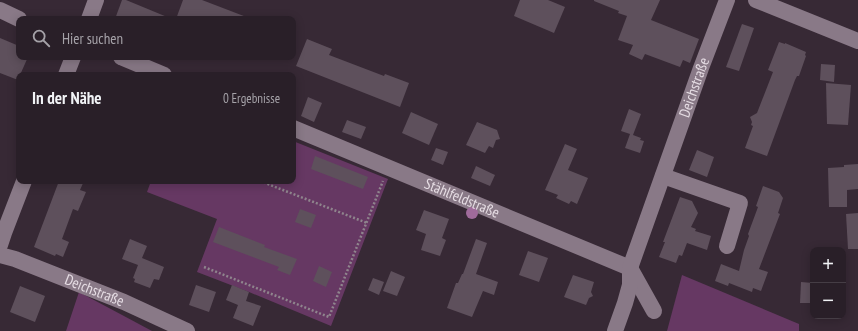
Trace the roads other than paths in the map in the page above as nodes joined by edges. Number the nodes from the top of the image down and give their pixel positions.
1 (96, 0) edge
2 (727, 0) edge
3 (756, 0) edge
4 (0, 10) edge
5 (90, 16) edge
6 (16, 18) edge
7 (858, 41) edge
8 (73, 60) edge
9 (128, 60) edge
10 (67, 72) edge
11 (157, 72) edge
12 (296, 129) edge
13 (664, 176) junction
14 (23, 184) edge
15 (0, 245) edge
16 (727, 246) dead end
17 (0, 255) edge
18 (630, 268) junction
19 (654, 311) dead end
20 (187, 331) edge
21 (616, 331) edge

1 - 5 street
2 - 13 street, Deichstraße
3 - 7 street
4 - 6 street
8 - 10 street
9 - 11 street
12 - 18 street, Stählfeldstraße
13 - 16 street
13 - 18 street, Deichstraße
14 - 15 street
17 - 20 street, Deichstraße
18 - 19 street
18 - 21 street, Deichstraße

